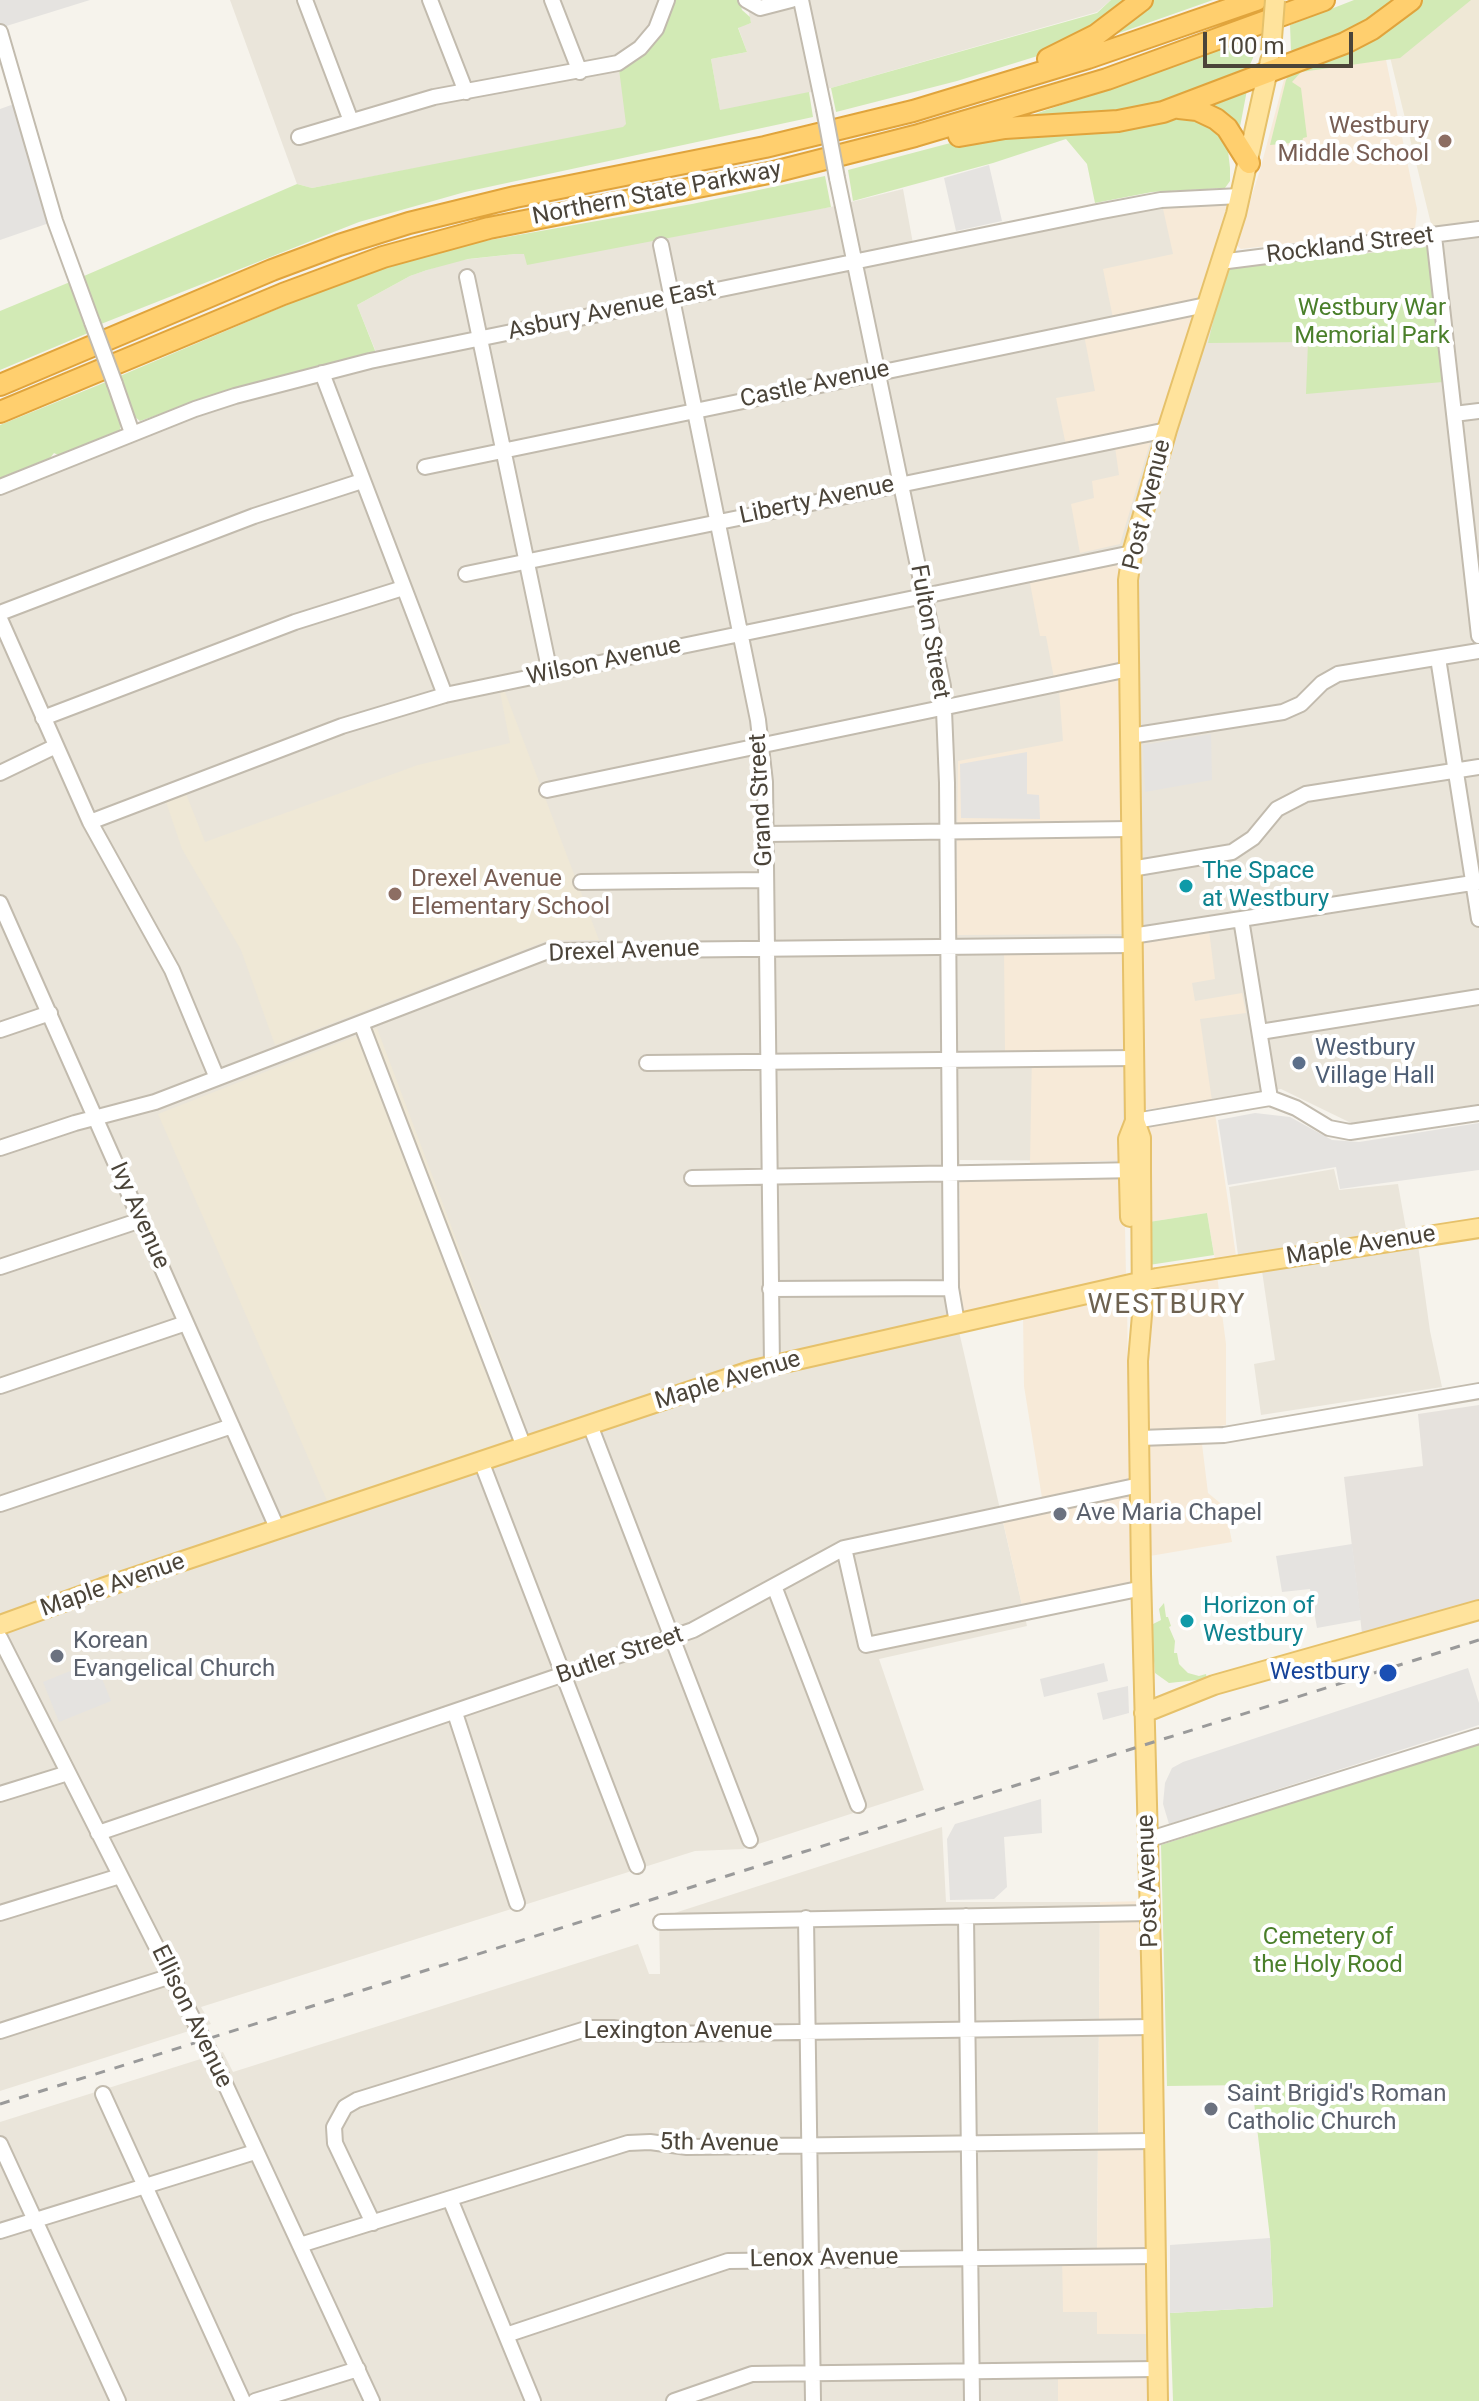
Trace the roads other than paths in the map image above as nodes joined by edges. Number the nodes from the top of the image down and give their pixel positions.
1 (305, 0) edge
2 (430, 0) edge
3 (552, 0) edge
4 (667, 0) edge
5 (746, 0) edge
6 (791, 0) edge
7 (801, 0) edge
8 (1142, 0) edge
9 (1256, 0) edge
10 (1275, 0) edge
11 (1324, 0) edge
12 (1411, 0) edge
13 (0, 32) edge
14 (580, 72) junction
15 (1268, 73) junction
16 (466, 92) junction
17 (948, 101) junction
18 (1175, 108) junction
19 (351, 121) junction
20 (299, 137) dead end
21 (880, 146) junction
22 (1249, 163) junction
23 (1240, 196) junction
24 (1479, 229) edge
25 (1434, 236) junction
26 (661, 245) dead end
27 (855, 261) junction
28 (1220, 262) junction
29 (467, 277) dead end
30 (672, 299) junction
31 (1206, 305) junction
32 (480, 338) junction
33 (322, 373) junction
34 (878, 373) junction
35 (0, 385) edge
36 (695, 410) junction
37 (1479, 411) edge
38 (0, 412) edge
39 (1454, 414) junction
40 (1167, 430) junction
41 (132, 433) junction
42 (503, 450) junction
43 (425, 467) dead end
44 (362, 481) junction
45 (901, 484) junction
46 (0, 487) edge
47 (718, 522) junction
48 (1474, 537) edge
49 (1132, 553) junction
50 (526, 561) junction
51 (466, 574) dead end
52 (403, 588) junction
53 (924, 596) junction
54 (0, 613) edge
55 (0, 619) edge
56 (741, 633) junction
57 (1479, 636) edge
58 (1479, 651) edge
59 (1438, 658) junction
60 (1129, 669) junction
61 (550, 673) junction
62 (445, 695) junction
63 (943, 707) junction
64 (43, 718) junction
65 (1130, 736) junction
66 (761, 745) junction
67 (56, 746) junction
68 (1479, 767) edge
69 (1455, 770) junction
70 (0, 773) edge
71 (547, 790) dead end
72 (90, 822) junction
73 (1130, 829) junction
74 (948, 832) junction
75 (766, 834) junction
76 (1131, 869) junction
77 (766, 880) junction
78 (581, 882) dead end
79 (1476, 882) edge
80 (0, 905) edge
81 (1241, 919) junction
82 (1479, 919) edge
83 (1132, 940) junction
84 (949, 946) junction
85 (767, 948) junction
86 (1479, 997) edge
87 (50, 1013) junction
88 (361, 1023) junction
89 (0, 1030) edge
90 (1260, 1032) junction
91 (1134, 1058) junction
92 (950, 1060) junction
93 (768, 1062) junction
94 (647, 1063) dead end
95 (217, 1078) junction
96 (1270, 1098) junction
97 (1479, 1113) edge
98 (96, 1118) junction
99 (1135, 1121) junction
100 (0, 1148) edge
101 (1135, 1170) junction
102 (951, 1173) junction
103 (769, 1176) junction
104 (692, 1178) dead end
105 (141, 1220) junction
106 (1479, 1228) edge
107 (0, 1267) edge
108 (1136, 1283) junction
109 (951, 1288) junction
110 (770, 1289) junction
111 (186, 1323) junction
112 (957, 1323) junction
113 (772, 1366) junction
114 (0, 1386) edge
115 (1479, 1391) edge
116 (590, 1425) junction
117 (232, 1426) junction
118 (1140, 1438) junction
119 (524, 1447) junction
120 (481, 1461) junction
121 (1140, 1485) junction
122 (0, 1504) edge
123 (278, 1530) junction
124 (844, 1548) junction
125 (774, 1586) junction
126 (1143, 1588) junction
127 (1479, 1610) edge
128 (0, 1625) edge
129 (0, 1638) edge
130 (672, 1638) junction
131 (564, 1676) junction
132 (1214, 1685) junction
133 (1144, 1692) junction
134 (455, 1713) junction
135 (1144, 1713) junction
136 (1479, 1736) edge
137 (68, 1773) junction
138 (0, 1794) edge
139 (858, 1805) dead end
140 (98, 1833) junction
141 (750, 1840) dead end
142 (1147, 1840) junction
143 (637, 1866) dead end
144 (120, 1876) junction
145 (517, 1903) dead end
146 (0, 1913) edge
147 (1150, 1913) junction
148 (966, 1916) junction
149 (806, 1918) junction
150 (661, 1922) dead end
151 (171, 1976) junction
152 (1151, 2027) junction
153 (967, 2030) junction
154 (0, 2031) edge
155 (808, 2032) junction
156 (103, 2094) dead end
157 (1153, 2141) junction
158 (969, 2143) junction
159 (0, 2144) edge
160 (810, 2145) junction
161 (255, 2152) junction
162 (144, 2186) junction
163 (450, 2199) junction
164 (35, 2220) junction
165 (373, 2223) junction
166 (0, 2231) edge
167 (300, 2245) junction
168 (1155, 2256) junction
169 (970, 2257) junction
170 (811, 2259) junction
171 (506, 2335) junction
172 (358, 2369) junction
173 (1156, 2369) junction
174 (972, 2371) junction
175 (813, 2373) junction
176 (118, 2401) edge
177 (243, 2401) edge
178 (255, 2401) edge
179 (372, 2401) edge
180 (533, 2401) edge
181 (674, 2401) edge
182 (813, 2401) edge
183 (972, 2401) edge
184 (1158, 2401) edge

1 - 19 street
2 - 16 street
3 - 14 street
4 - 14 street
5 - 6 street
7 - 27 street, Fulton Street, bridge
8 - 17 highway
9 - 17 highway, Northern State Parkway
10 - 15 main road, Post Avenue, bridge
11 - 21 highway, Northern State Parkway
12 - 15 highway
13 - 41 street, bridge
14 - 16 street
15 - 18 highway
15 - 22 main road, Post Avenue
16 - 19 street
17 - 35 highway, Northern State Parkway
18 - 21 highway
18 - 22 highway
19 - 20 street
21 - 38 highway, Northern State Parkway
22 - 23 main road, Post Avenue
23 - 27 street, Asbury Avenue East
23 - 28 main road, Post Avenue
24 - 25 street, Rockland Street
25 - 28 street, Rockland Street
25 - 39 street
26 - 30 street, Grand Street
27 - 30 street, Asbury Avenue East
27 - 34 street, Fulton Street
28 - 31 main road, Post Avenue
29 - 32 street
30 - 32 street, Asbury Avenue East
30 - 36 street, Grand Street
31 - 34 street, Castle Avenue
31 - 40 main road, Post Avenue
32 - 33 street, Asbury Avenue East
32 - 42 street
33 - 41 street, Asbury Avenue East
33 - 44 street
34 - 36 street, Castle Avenue
34 - 45 street, Fulton Street
36 - 42 street, Castle Avenue
36 - 47 street, Grand Street
37 - 39 street
39 - 48 street
40 - 45 street, Liberty Avenue
40 - 49 main road, Post Avenue
41 - 46 street, Asbury Avenue East
42 - 43 street, Castle Avenue
42 - 50 street
44 - 52 street
44 - 54 street
45 - 47 street, Liberty Avenue
45 - 53 street, Fulton Street
47 - 50 street, Liberty Avenue
47 - 56 street, Grand Street
48 - 57 street
49 - 53 street, Wilson Avenue
49 - 60 main road, Post Avenue
50 - 51 street, Liberty Avenue
50 - 61 street
52 - 62 street
52 - 64 street
53 - 56 street, Wilson Avenue
53 - 63 street, Fulton Street
55 - 64 street
56 - 61 street, Wilson Avenue
56 - 66 street, Grand Street
58 - 59 street
59 - 65 street
59 - 69 street
60 - 63 street
60 - 65 main road, Post Avenue
61 - 62 street, Wilson Avenue
62 - 72 street, Wilson Avenue
63 - 66 street
63 - 74 street, Fulton Street
64 - 67 street
65 - 73 main road, Post Avenue
66 - 71 street
66 - 75 street, Grand Street
67 - 70 street
67 - 72 street
68 - 69 street
69 - 76 street
69 - 79 street
72 - 95 street
73 - 74 street
73 - 76 main road, Post Avenue
74 - 75 street
74 - 84 street, Fulton Street
75 - 77 street, Grand Street
76 - 83 main road, Post Avenue
77 - 78 street
77 - 85 street, Grand Street
79 - 81 street, Drexel Avenue
79 - 82 street
80 - 87 street, Ivy Avenue
81 - 83 street, Drexel Avenue
81 - 90 street
83 - 84 street, Drexel Avenue
83 - 91 main road, Post Avenue
84 - 85 street, Drexel Avenue
84 - 92 street, Fulton Street
85 - 88 street, Drexel Avenue
85 - 93 street, Grand Street
86 - 90 street
87 - 89 street
87 - 98 street, Ivy Avenue
88 - 95 street, Drexel Avenue
88 - 119 street
90 - 96 street
91 - 92 street
91 - 99 main road, Post Avenue
92 - 93 street
92 - 102 street, Fulton Street
93 - 94 street
93 - 103 street, Grand Street
95 - 98 street, Drexel Avenue
96 - 97 street
96 - 99 street
98 - 100 street, Drexel Avenue
98 - 105 street, Ivy Avenue
99 - 101 main road, Post Avenue
101 - 102 street
101 - 108 main road, Post Avenue
102 - 103 street
102 - 109 street, Fulton Street
103 - 104 street
103 - 110 street, Grand Street
105 - 107 street
105 - 111 street, Ivy Avenue
106 - 108 main road, Maple Avenue
108 - 112 main road, Maple Avenue
108 - 118 main road, Post Avenue
109 - 110 street
109 - 112 street, Fulton Street
110 - 113 street, Grand Street
111 - 114 street
111 - 117 street, Ivy Avenue
112 - 113 main road, Maple Avenue
113 - 116 main road, Maple Avenue
115 - 118 street
116 - 119 main road, Maple Avenue
116 - 130 street
117 - 122 street
117 - 123 street, Ivy Avenue
118 - 121 main road, Post Avenue
119 - 120 main road, Maple Avenue
120 - 123 main road, Maple Avenue
120 - 131 street
121 - 124 street, Butler Street
121 - 126 main road, Post Avenue
123 - 128 main road, Maple Avenue
124 - 125 street, Butler Street
124 - 126 street
125 - 130 street, Butler Street
125 - 139 street
126 - 133 main road, Post Avenue
127 - 132 main road
129 - 137 street, Ellison Avenue
130 - 131 street, Butler Street
130 - 141 street
131 - 134 street, Butler Street
131 - 143 street
132 - 133 main road
132 - 135 main road
133 - 135 main road, Post Avenue
134 - 140 street, Butler Street
134 - 145 street
135 - 142 main road, Post Avenue
136 - 142 street
137 - 138 street
137 - 140 street, Ellison Avenue
140 - 144 street, Ellison Avenue
142 - 147 main road, Post Avenue
144 - 146 street
144 - 151 street, Ellison Avenue
147 - 148 street
147 - 152 main road, Post Avenue
148 - 149 street
148 - 153 street
149 - 150 street
149 - 155 street
151 - 154 street
151 - 161 street, Ellison Avenue, bridge
152 - 153 street, Lexington Avenue
152 - 157 main road, Post Avenue
153 - 155 street, Lexington Avenue
153 - 158 street
155 - 160 street
155 - 165 street, Lexington Avenue
156 - 162 street
157 - 158 street, 5th Avenue
157 - 168 main road, Post Avenue
158 - 160 street, 5th Avenue
158 - 169 street
159 - 164 street
160 - 163 street, 5th Avenue
160 - 170 street
161 - 162 street
161 - 167 street, Ellison Avenue
162 - 164 street
162 - 177 street
163 - 165 street, 5th Avenue
163 - 171 street
164 - 166 street
164 - 176 street
165 - 167 street, 5th Avenue
167 - 172 street, Ellison Avenue
168 - 169 street, Lenox Avenue
168 - 173 main road, Post Avenue
169 - 170 street, Lenox Avenue
169 - 174 street
170 - 171 street, Lenox Avenue
170 - 175 street
171 - 180 street
172 - 178 street
172 - 179 street, Ellison Avenue
173 - 174 street
173 - 184 main road, Post Avenue
174 - 175 street
174 - 183 street
175 - 181 street
175 - 182 street

